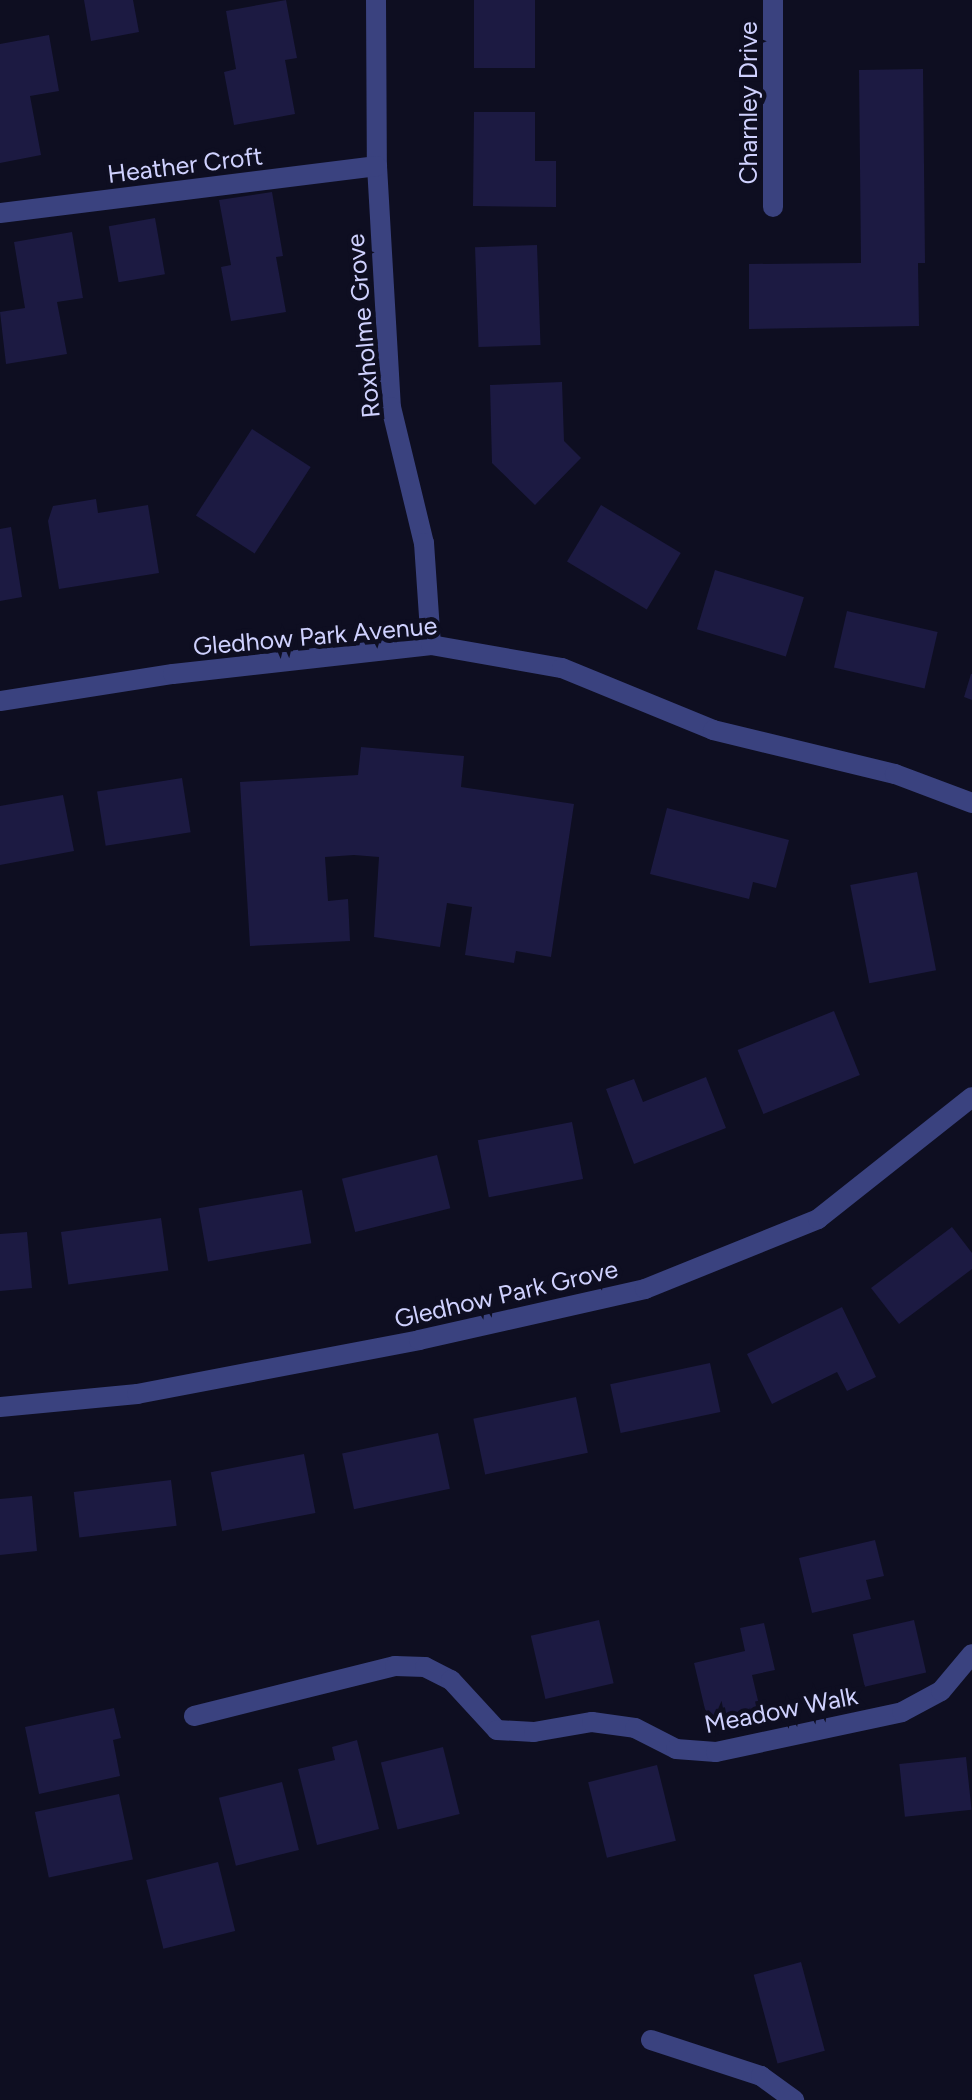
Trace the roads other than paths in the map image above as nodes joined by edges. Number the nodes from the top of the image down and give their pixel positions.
1 (376, 0) edge
2 (773, 0) edge
3 (377, 166) junction
4 (773, 207) dead end
5 (0, 213) edge
6 (431, 644) junction
7 (0, 701) edge
8 (972, 803) edge
9 (972, 1097) edge
10 (0, 1407) edge
11 (972, 1654) edge
12 (194, 1716) dead end
13 (651, 2040) dead end
14 (794, 2100) edge

1 - 3 street, Roxholme Grove
2 - 4 street, Charnley Drive
3 - 5 street, Heather Croft
3 - 6 street, Roxholme Grove
6 - 7 street, Gledhow Park Avenue
6 - 8 street, Gledhow Park Avenue
9 - 10 street, Gledhow Park Grove
11 - 12 street, Meadow Walk
13 - 14 street

